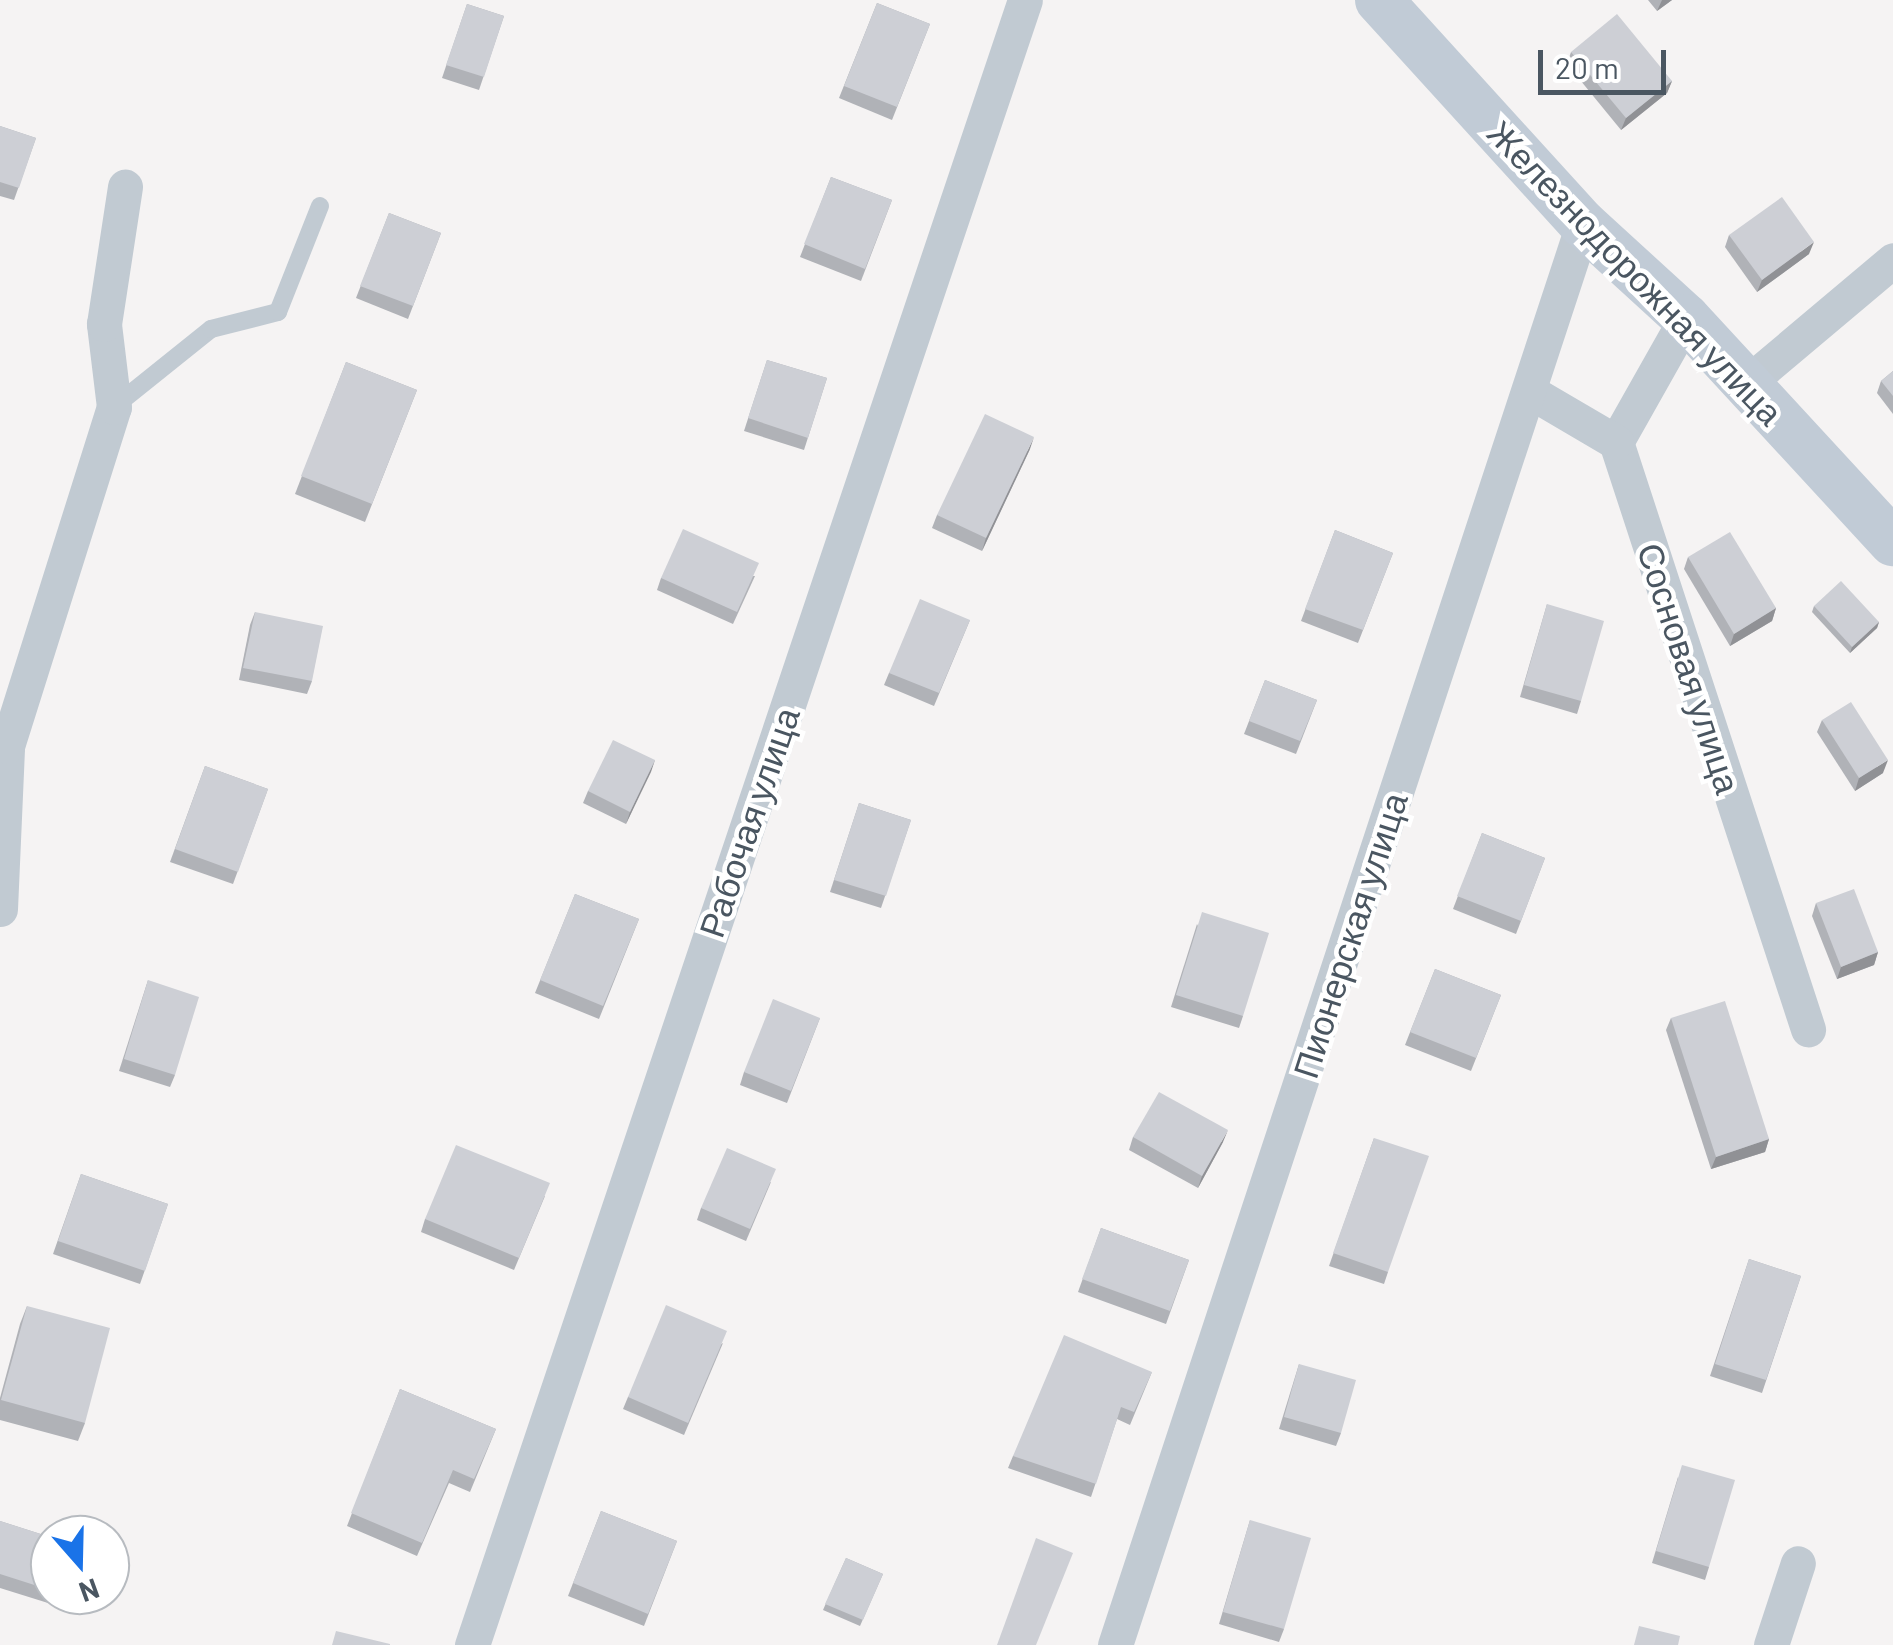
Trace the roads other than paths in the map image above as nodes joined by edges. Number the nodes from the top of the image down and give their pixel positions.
1 (1025, 0) edge
2 (1379, 0) edge
3 (125, 188) dead end
4 (320, 206) dead end
5 (1583, 224) junction
6 (1893, 260) edge
7 (1686, 318) junction
8 (1746, 384) junction
9 (1529, 390) junction
10 (114, 406) junction
11 (1616, 442) junction
12 (1893, 542) edge
13 (0, 909) edge
14 (1808, 1029) dead end
15 (1798, 1564) dead end
16 (472, 1645) edge
17 (1115, 1645) edge
18 (1771, 1645) edge

1 - 16 street, Рабочая улица
2 - 5 street, Железнодорожная улица
3 - 10 street
4 - 10 lane
5 - 7 street, Железнодорожная улица
5 - 9 street, Пионерская улица
6 - 8 street
7 - 8 street, Железнодорожная улица
7 - 11 street
8 - 12 street, Железнодорожная улица
9 - 11 street
9 - 17 street, Пионерская улица
10 - 13 street
11 - 14 street, Сосновая улица
15 - 18 street

